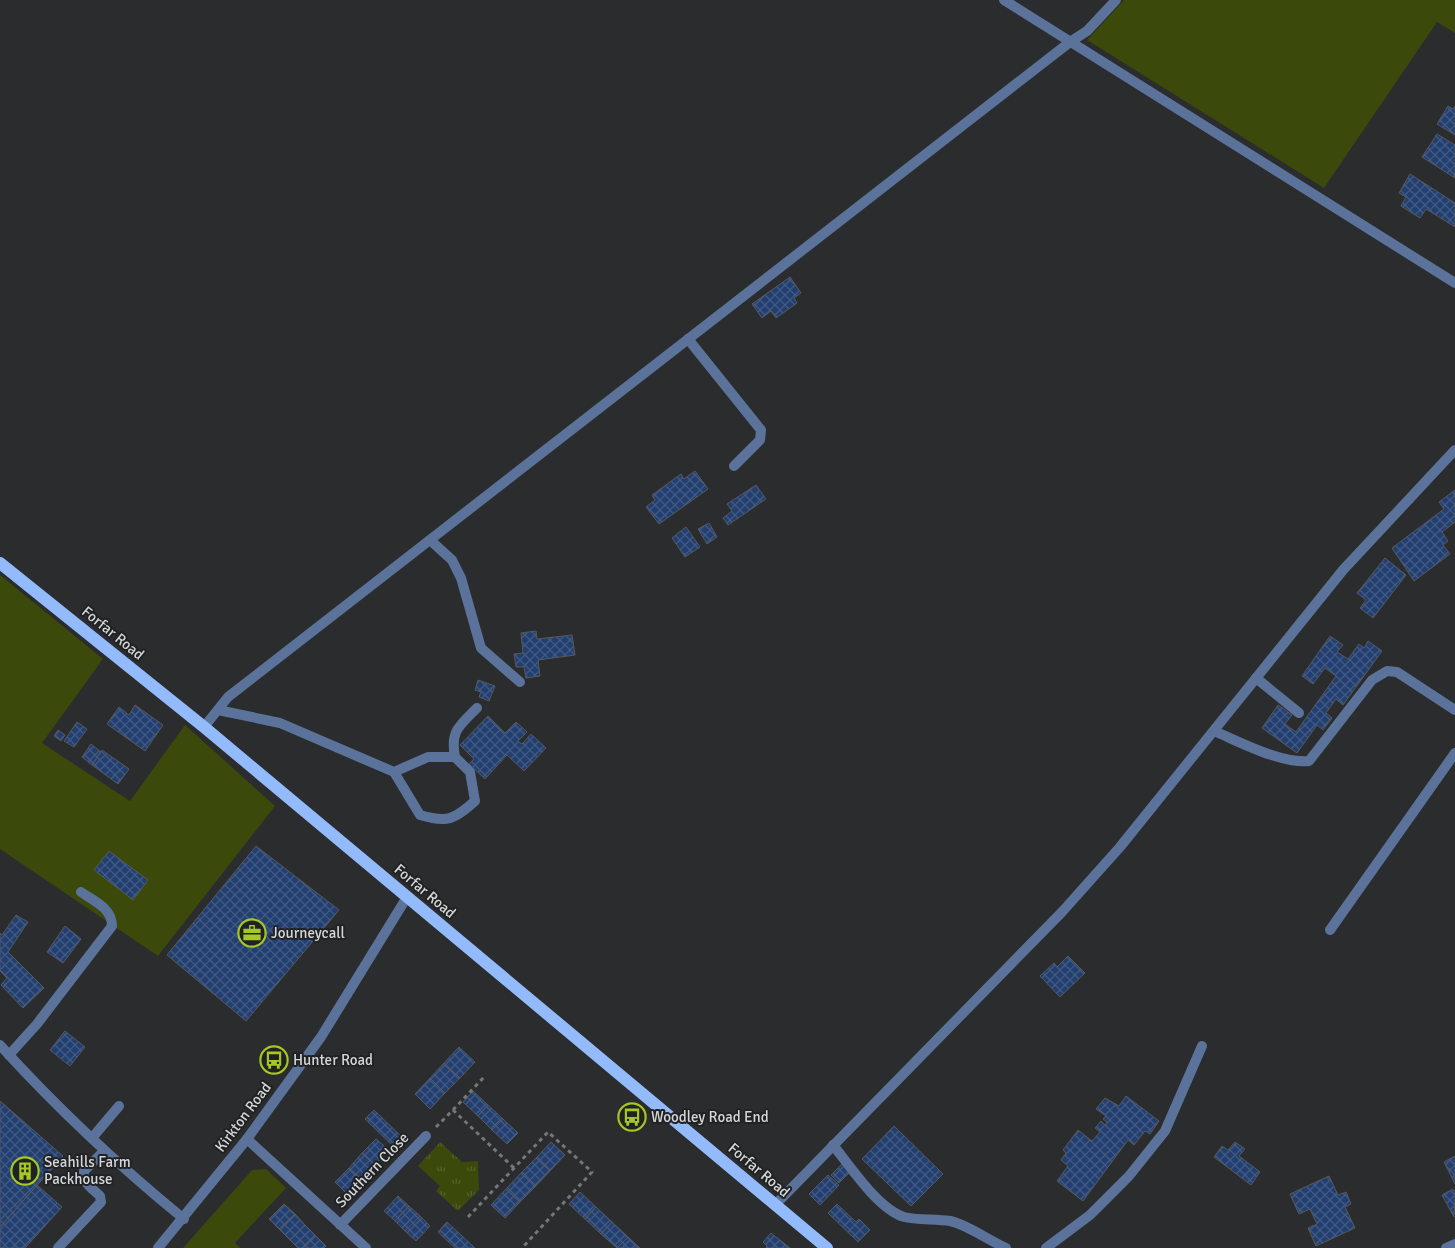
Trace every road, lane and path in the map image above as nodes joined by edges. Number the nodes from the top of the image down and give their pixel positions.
1 (1004, 0) edge
2 (1116, 0) edge
3 (1070, 42) junction
4 (1455, 283) edge
5 (688, 339) junction
6 (1455, 450) edge
7 (734, 466) dead end
8 (430, 540) junction
9 (0, 563) edge
10 (1256, 678) junction
11 (520, 682) dead end
12 (477, 708) dead end
13 (218, 710) junction
14 (1455, 710) edge
15 (1299, 713) dead end
16 (204, 727) junction
17 (1214, 731) junction
18 (1455, 753) edge
19 (454, 757) junction
20 (394, 772) junction
21 (81, 892) dead end
22 (407, 897) junction
23 (1330, 930) dead end
24 (0, 1045) edge
25 (1202, 1046) dead end
26 (9, 1055) junction
27 (485, 1076) dead end
28 (119, 1106) dead end
29 (453, 1110) junction
30 (426, 1136) joint
31 (92, 1138) junction
32 (247, 1138) junction
33 (833, 1146) junction
34 (104, 1151) junction
35 (514, 1168) junction
36 (775, 1205) junction
37 (468, 1217) dead end
38 (184, 1219) junction
39 (340, 1225) junction
40 (1455, 1244) edge
41 (58, 1248) edge
42 (158, 1248) edge
43 (366, 1248) edge
44 (522, 1248) edge
45 (827, 1248) edge
46 (1006, 1248) edge
47 (1046, 1248) edge
48 (1446, 1248) edge

1 - 3 street
2 - 3 street
3 - 4 street
3 - 5 street
5 - 7 street
5 - 8 street
6 - 10 street
8 - 11 street
8 - 13 street
9 - 16 main road, Forfar Road
10 - 15 street
10 - 17 street
12 - 19 street
13 - 16 street
13 - 20 street
14 - 17 street
16 - 22 main road, Forfar Road
17 - 33 street
18 - 23 street
19 - 20 street
19 - 20 street
21 - 26 street
22 - 32 street, Kirkton Road
22 - 36 main road, Forfar Road
24 - 26 street
25 - 47 street
26 - 31 street
27 - 29 path
28 - 31 street
29 - 30 path
29 - 35 path
30 - 39 street, Southern Close
31 - 34 street
32 - 38 street, Kirkton Road
32 - 39 street
33 - 36 street
33 - 46 street
34 - 38 street
34 - 41 street
35 - 37 path
35 - 44 path
36 - 45 main road, Forfar Road
38 - 42 street, Kirkton Road
39 - 43 street
40 - 48 street

